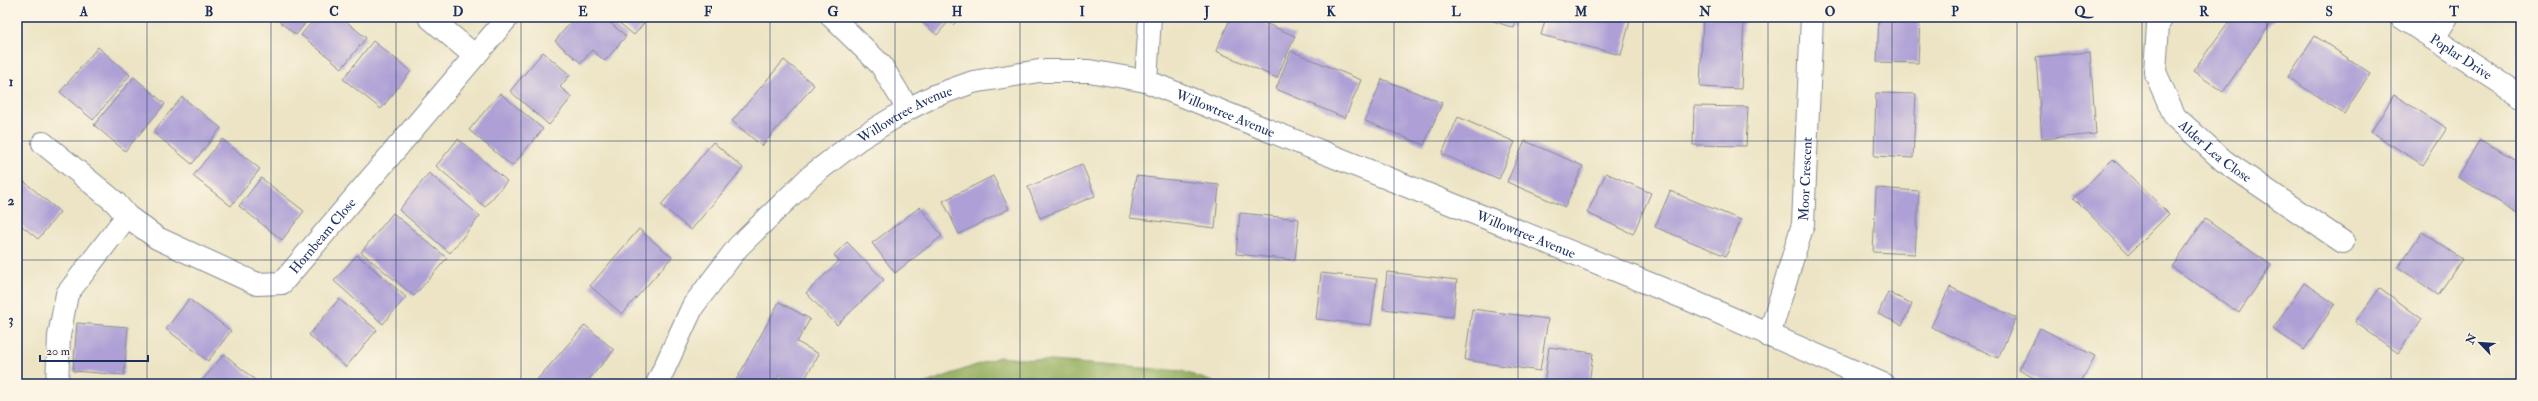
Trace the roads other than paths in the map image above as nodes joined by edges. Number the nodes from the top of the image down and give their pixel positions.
1 (429, 17) edge
2 (508, 17) edge
3 (832, 17) edge
4 (1150, 17) edge
5 (1812, 17) edge
6 (2162, 17) edge
7 (2401, 17) edge
8 (2447, 17) edge
9 (2433, 39) junction
10 (475, 56) junction
11 (1146, 81) junction
12 (2521, 96) edge
13 (908, 109) junction
14 (43, 143) dead end
15 (126, 216) junction
16 (2343, 242) dead end
17 (1769, 336) junction
18 (57, 384) edge
19 (657, 384) edge
20 (1883, 384) edge

1 - 10 street
2 - 10 street, Hornbeam Close
3 - 13 street
4 - 11 street
5 - 17 street, Moor Crescent
6 - 16 street, Alder Lea Close
7 - 9 street, Poplar Drive
8 - 9 street
9 - 12 street, Poplar Drive
10 - 15 street, Hornbeam Close
11 - 13 street, Willowtree Avenue
11 - 17 street, Willowtree Avenue
13 - 19 street, Willowtree Avenue
14 - 15 street, Hornbeam Close
15 - 18 street
17 - 20 street, Willowtree Avenue

